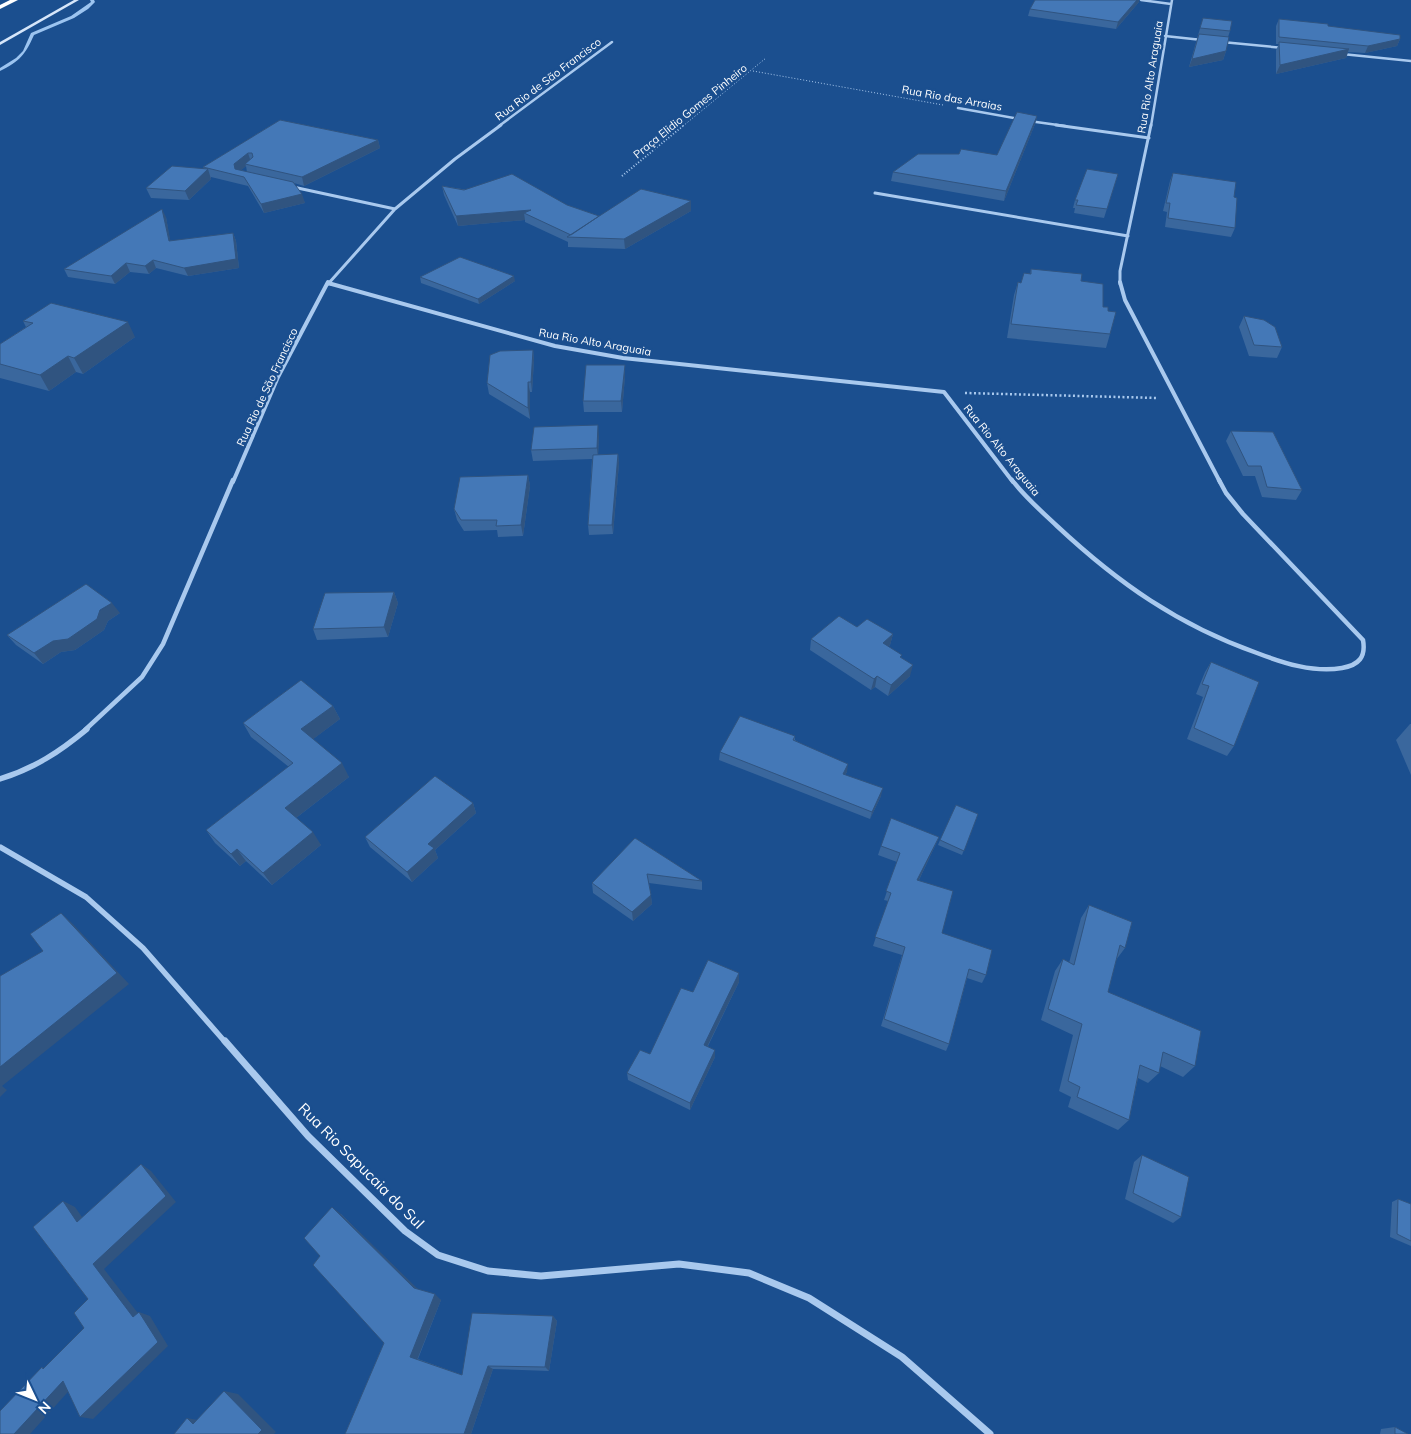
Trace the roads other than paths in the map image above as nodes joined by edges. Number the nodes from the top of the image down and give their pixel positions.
1 (77, 0) edge
2 (1141, 0) edge
3 (12, 1) edge
4 (1172, 2) edge
5 (0, 8) edge
6 (1165, 36) junction
7 (1204, 40) edge
8 (1214, 41) edge
9 (612, 42) dead end
10 (0, 44) edge
11 (1293, 49) edge
12 (1342, 54) edge
13 (1411, 61) edge
14 (958, 108) road end
15 (1150, 138) junction
16 (290, 187) edge
17 (876, 193) dead end
18 (395, 209) junction
19 (1128, 236) junction
20 (328, 283) junction
21 (0, 779) edge
22 (0, 848) edge
23 (990, 1434) edge

1 - 10 main road
2 - 4 street
3 - 5 highway
4 - 6 street, Rua Rio Alto Araguaia
6 - 7 street
6 - 15 street, Rua Rio Alto Araguaia
8 - 11 street
9 - 18 street, Rua Rio de São Francisco
12 - 13 street
14 - 15 street, Rua Rio das Arraias
15 - 19 street, Rua Rio Alto Araguaia
16 - 18 street
17 - 19 street
18 - 20 street, Rua Rio de São Francisco
19 - 20 street, Rua Rio Alto Araguaia
20 - 21 street, Rua Rio de São Francisco
22 - 23 street, Rua Rio Sapucaia do Sul

